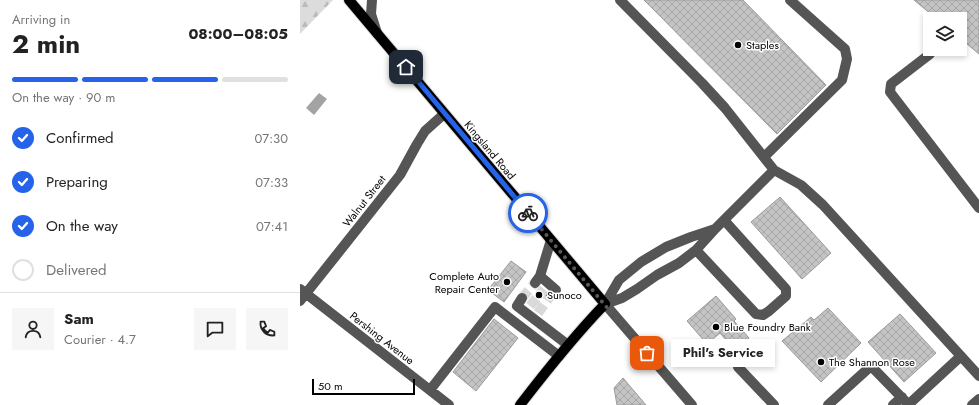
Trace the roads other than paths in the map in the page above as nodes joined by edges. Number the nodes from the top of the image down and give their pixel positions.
1 (349, 0) edge
2 (372, 0) edge
3 (620, 0) edge
4 (790, 0) edge
5 (377, 33) junction
6 (927, 56) edge
7 (444, 114) junction
8 (764, 157) junction
9 (774, 170) junction
10 (979, 208) edge
11 (724, 220) junction
12 (715, 229) junction
13 (551, 240) junction
14 (696, 250) junction
15 (548, 289) dead end
16 (302, 295) edge
17 (522, 298) dead end
18 (604, 304) junction
19 (568, 345) junction
20 (559, 356) junction
21 (961, 356) junction
22 (738, 367) dead end
23 (979, 376) edge
24 (430, 390) junction
25 (906, 402) edge
26 (449, 405) edge
27 (520, 405) edge
28 (692, 405) edge
29 (774, 405) edge
30 (828, 405) edge
31 (893, 405) edge

1 - 5 main road, Kingsland Road
2 - 5 street
3 - 8 street
4 - 8 street
5 - 7 main road, Kingsland Road
6 - 10 street
7 - 13 main road, Kingsland Road
7 - 16 street, Walnut Street
8 - 9 street
9 - 11 street
9 - 21 street
11 - 12 street
11 - 14 street
12 - 14 street
12 - 18 street
13 - 15 street
13 - 18 main road, Kingsland Road
14 - 18 street
16 - 24 street, Pershing Avenue
17 - 19 street
18 - 19 main road
18 - 28 street, Kingsland Road
19 - 20 main road
20 - 24 street
20 - 27 main road
21 - 23 street
21 - 25 street
22 - 29 street
24 - 26 street, Pershing Avenue
25 - 30 street
25 - 31 street

